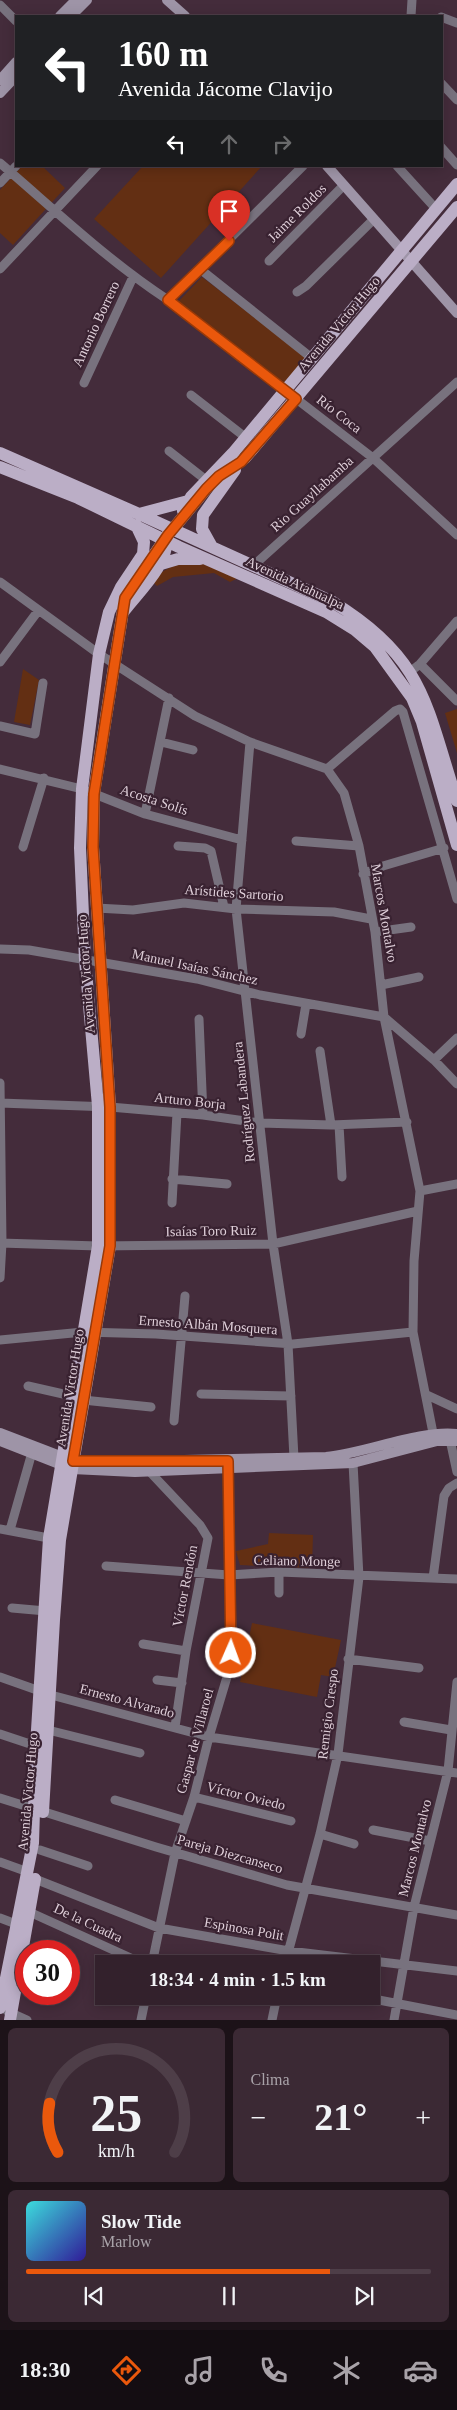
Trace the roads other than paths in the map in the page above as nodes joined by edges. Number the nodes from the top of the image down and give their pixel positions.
1 (87, 0) edge
2 (167, 0) edge
3 (412, 0) edge
4 (0, 5) edge
5 (75, 10) edge
6 (62, 15) edge
7 (184, 15) edge
8 (411, 15) edge
9 (443, 17) edge
10 (15, 20) edge
11 (457, 23) edge
12 (15, 63) edge
13 (15, 77) edge
14 (0, 80) edge
15 (443, 85) edge
16 (0, 93) edge
17 (457, 100) edge
18 (443, 150) edge
19 (0, 163) edge
20 (457, 165) edge
21 (97, 167) edge
22 (302, 167) edge
23 (328, 167) edge
24 (398, 167) edge
25 (14, 169) edge
26 (0, 183) edge
27 (457, 184) edge
28 (344, 186) junction
29 (457, 207) edge
30 (436, 210) junction
31 (54, 213) junction
32 (374, 219) junction
33 (407, 257) junction
34 (269, 261) dead end
35 (0, 269) edge
36 (200, 269) junction
37 (133, 277) junction
38 (297, 292) dead end
39 (168, 300) junction
40 (457, 313) edge
41 (313, 359) junction
42 (457, 382) edge
43 (84, 383) dead end
44 (286, 390) junction
45 (192, 395) dead end
46 (296, 399) junction
47 (246, 437) junction
48 (169, 451) dead end
49 (0, 453) edge
50 (236, 458) junction
51 (373, 458) junction
52 (0, 467) edge
53 (206, 485) junction
54 (190, 499) junction
55 (209, 504) junction
56 (138, 520) junction
57 (457, 535) edge
58 (172, 537) junction
59 (212, 547) junction
60 (143, 554) junction
61 (208, 560) junction
62 (159, 566) junction
63 (253, 566) junction
64 (0, 582) edge
65 (127, 593) junction
66 (38, 611) junction
67 (124, 611) junction
68 (457, 621) edge
69 (106, 629) junction
70 (99, 654) junction
71 (0, 661) edge
72 (114, 662) junction
73 (415, 667) junction
74 (44, 683) dead end
75 (169, 698) junction
76 (457, 701) edge
77 (0, 726) edge
78 (161, 742) junction
79 (250, 742) junction
80 (192, 750) dead end
81 (452, 767) edge
82 (0, 769) edge
83 (328, 769) junction
84 (44, 778) junction
85 (88, 791) junction
86 (454, 799) edge
87 (145, 814) junction
88 (242, 840) junction
89 (296, 841) dead end
90 (457, 845) edge
91 (178, 846) dead end
92 (359, 846) junction
93 (23, 847) dead end
94 (444, 848) junction
95 (363, 874) junction
96 (457, 899) edge
97 (224, 907) junction
98 (96, 908) junction
99 (236, 909) junction
100 (371, 919) junction
101 (411, 927) dead end
102 (375, 932) junction
103 (0, 949) edge
104 (85, 960) junction
105 (100, 962) junction
106 (419, 977) dead end
107 (381, 985) junction
108 (245, 991) junction
109 (306, 1004) junction
110 (384, 1018) junction
111 (199, 1019) dead end
112 (301, 1034) dead end
113 (457, 1038) edge
114 (320, 1051) dead end
115 (434, 1060) junction
116 (0, 1083) edge
117 (457, 1084) edge
118 (0, 1088) edge
119 (0, 1103) edge
120 (104, 1107) junction
121 (177, 1112) junction
122 (203, 1115) junction
123 (407, 1122) junction
124 (260, 1123) junction
125 (335, 1125) junction
126 (0, 1132) edge
127 (342, 1177) dead end
128 (172, 1179) junction
129 (227, 1184) dead end
130 (457, 1184) edge
131 (420, 1191) junction
132 (172, 1202) dead end
133 (418, 1211) junction
134 (1, 1243) edge
135 (273, 1244) junction
136 (104, 1246) junction
137 (0, 1278) edge
138 (185, 1296) dead end
139 (89, 1332) junction
140 (413, 1332) junction
141 (181, 1336) junction
142 (0, 1340) edge
143 (288, 1344) junction
144 (28, 1386) dead end
145 (200, 1394) dead end
146 (427, 1395) junction
147 (291, 1396) junction
148 (78, 1398) junction
149 (150, 1407) dead end
150 (457, 1409) edge
151 (174, 1421) dead end
152 (0, 1433) edge
153 (435, 1437) junction
154 (453, 1437) edge
155 (0, 1441) edge
156 (33, 1450) junction
157 (294, 1458) junction
158 (67, 1463) junction
159 (353, 1463) junction
160 (227, 1465) junction
161 (150, 1472) junction
162 (457, 1472) edge
163 (457, 1483) edge
164 (0, 1529) edge
165 (10, 1530) junction
166 (55, 1539) junction
167 (106, 1566) dead end
168 (279, 1572) junction
169 (200, 1573) junction
170 (230, 1574) junction
171 (359, 1577) junction
172 (433, 1578) junction
173 (457, 1579) edge
174 (279, 1593) dead end
175 (12, 1608) dead end
176 (46, 1611) junction
177 (143, 1644) dead end
178 (186, 1651) junction
179 (348, 1659) junction
180 (419, 1668) dead end
181 (0, 1677) edge
182 (157, 1680) dead end
183 (457, 1682) edge
184 (182, 1683) junction
185 (45, 1692) junction
186 (404, 1722) dead end
187 (175, 1727) junction
188 (48, 1730) junction
189 (451, 1730) junction
190 (0, 1734) edge
191 (209, 1737) junction
192 (36, 1746) junction
193 (140, 1753) dead end
194 (338, 1754) junction
195 (453, 1772) edge
196 (194, 1797) junction
197 (0, 1798) edge
198 (115, 1800) dead end
199 (39, 1810) junction
200 (186, 1821) junction
201 (291, 1821) dead end
202 (374, 1830) dead end
203 (320, 1834) junction
204 (430, 1842) junction
205 (354, 1844) dead end
206 (40, 1850) junction
207 (176, 1852) junction
208 (0, 1862) edge
209 (88, 1866) dead end
210 (31, 1875) junction
211 (305, 1889) junction
212 (414, 1907) junction
213 (25, 1910) junction
214 (457, 1915) edge
215 (0, 1918) edge
216 (16, 1924) junction
217 (159, 1928) junction
218 (289, 1951) junction
219 (124, 1955) edge
220 (154, 1955) edge
221 (288, 1955) edge
222 (404, 1964) junction
223 (457, 1971) edge
224 (380, 2000) edge
225 (398, 2003) junction
226 (144, 2005) edge
227 (275, 2005) edge
228 (5, 2007) edge
229 (457, 2015) edge
230 (27, 2020) edge
231 (141, 2020) edge
232 (272, 2020) edge
233 (394, 2020) edge

1 - 5 street
2 - 7 street
3 - 8 street
4 - 10 street
5 - 6 street
9 - 11 street
12 - 14 street
13 - 16 street
15 - 17 street
18 - 20 street
19 - 25 street, Río Coca
21 - 31 street
22 - 36 street
23 - 28 street
24 - 30 street
25 - 26 street
25 - 31 street, Río Coca
27 - 30 main road, Avenida Victor Hugo
28 - 32 street
28 - 34 street, Jaime Roldos
29 - 33 main road, Avenida Victor Hugo
30 - 33 main road, Avenida Victor Hugo
31 - 35 street
31 - 37 street, Río Coca
32 - 33 street
32 - 38 street
33 - 40 street
33 - 41 main road, Avenida Victor Hugo
33 - 46 main road, Avenida Victor Hugo
36 - 39 street
36 - 41 street
37 - 39 street, Río Coca
37 - 43 street, Antonio Borrero
39 - 44 street, Río Coca
41 - 44 main road, Avenida Victor Hugo
42 - 51 street, Rio Guayllabamba
44 - 46 street, Río Coca
44 - 47 main road, Avenida Victor Hugo
45 - 47 street
46 - 50 main road, Avenida Victor Hugo
46 - 51 street, Río Coca
47 - 50 main road, Avenida Victor Hugo
48 - 53 street
49 - 56 main road, Avenida Atahualpa
50 - 53 main road, Avenida Victor Hugo
50 - 53 main road, Avenida Victor Hugo
50 - 55 main road
51 - 57 street, Río Coca
51 - 63 street, Rio Guayllabamba
52 - 56 main road, Avenida Atahualpa
53 - 54 main road, Avenida Victor Hugo
53 - 65 main road, Avenida Victor Hugo, bridge
54 - 55 main road
54 - 56 main road
54 - 58 main road, Avenida Victor Hugo
55 - 59 main road
56 - 58 main road, Avenida Atahualpa
56 - 60 main road
58 - 59 main road, Avenida Atahualpa
58 - 61 main road, Avenida Atahualpa
58 - 62 main road, Avenida Victor Hugo
59 - 63 main road, Avenida Atahualpa
60 - 62 main road
60 - 69 main road, Avenida Victor Hugo
61 - 62 main road
61 - 86 main road, Avenida Atahualpa
62 - 67 main road, Avenida Victor Hugo
63 - 73 main road, Avenida Atahualpa
64 - 66 street
65 - 67 main road, Avenida Victor Hugo
65 - 69 main road, Avenida Victor Hugo
66 - 70 street
66 - 71 street
67 - 72 main road, Avenida Victor Hugo
68 - 73 street
69 - 70 main road, Avenida Victor Hugo
70 - 72 street
70 - 85 main road, Avenida Victor Hugo
72 - 75 street
72 - 85 main road, Avenida Victor Hugo
73 - 76 street
73 - 81 main road, Avenida Atahualpa
74 - 77 street
75 - 78 street
75 - 79 street
78 - 80 street
78 - 87 street
79 - 83 street
79 - 88 street, Rodríguez Labandera
81 - 86 main road, Avenida Atahualpa
82 - 84 street, Acosta Solís
83 - 92 street, Marcos Montalvo
83 - 94 street
84 - 85 street, Acosta Solís
84 - 93 street
85 - 87 street, Acosta Solís
85 - 98 main road, Avenida Victor Hugo
85 - 104 main road, Avenida Victor Hugo
86 - 90 main road, Avenida Atahualpa
87 - 88 street, Acosta Solís
88 - 99 street, Rodríguez Labandera
89 - 92 street
91 - 97 street
92 - 95 street, Marcos Montalvo
94 - 95 street
94 - 96 street
95 - 100 street, Marcos Montalvo
97 - 98 street, Arístides Sartorio
97 - 99 street, Arístides Sartorio
98 - 105 main road, Avenida Victor Hugo
99 - 100 street, Arístides Sartorio
99 - 108 street, Rodríguez Labandera
100 - 102 street, Marcos Montalvo
101 - 102 street
102 - 107 street, Marcos Montalvo
103 - 104 street, Manuel Isaías Sánchez
104 - 105 street, Manuel Isaías Sánchez
104 - 120 main road, Avenida Victor Hugo
105 - 108 street, Manuel Isaías Sánchez
105 - 120 main road, Avenida Victor Hugo
106 - 107 street
107 - 110 street, Marcos Montalvo
108 - 109 street, Manuel Isaías Sánchez
108 - 124 street, Rodríguez Labandera
109 - 110 street, Manuel Isaías Sánchez
109 - 112 street
110 - 115 street
110 - 123 street, Marcos Montalvo
111 - 122 street
113 - 115 street
114 - 125 street
115 - 117 street
116 - 118 street
118 - 119 street
119 - 120 street, Arturo Borja
119 - 126 street
120 - 121 street, Arturo Borja
120 - 136 main road, Avenida Victor Hugo
121 - 122 street, Arturo Borja
121 - 128 street
122 - 124 street, Arturo Borja
123 - 125 street, Arturo Borja
123 - 131 street, Marcos Montalvo
124 - 125 street, Arturo Borja
124 - 135 street, Rodríguez Labandera
125 - 127 street
126 - 134 street
128 - 129 street
128 - 132 street
130 - 131 street
131 - 133 street, Marcos Montalvo
133 - 135 street, Isaías Toro Ruiz
133 - 140 street, Marcos Montalvo
134 - 136 street, Isaías Toro Ruiz
134 - 137 street
135 - 136 street, Isaías Toro Ruiz
135 - 143 street, Rodríguez Labandera
136 - 139 main road, Avenida Victor Hugo
138 - 141 street
139 - 141 street, Ernesto Albán Mosquera
139 - 142 street, Ernesto Albán Mosquera
139 - 148 main road, Avenida Victor Hugo
140 - 143 street, Ernesto Albán Mosquera
140 - 146 street, Marcos Montalvo
141 - 143 street, Ernesto Albán Mosquera
141 - 151 street
143 - 147 street, Rodríguez Labandera
144 - 148 street
145 - 147 street
146 - 150 street
146 - 153 street, Marcos Montalvo
147 - 157 street, Rodríguez Labandera
148 - 149 street
148 - 158 main road, Avenida Victor Hugo
152 - 156 street
153 - 154 street
153 - 157 street
153 - 159 street
154 - 162 street
155 - 156 street
156 - 158 street
156 - 165 street
157 - 160 street
158 - 160 street
158 - 161 street
158 - 166 main road, Avenida Victor Hugo
159 - 160 street
159 - 171 street, Remigio Crespo
160 - 161 street
160 - 170 street, Gaspar de Villaroel
161 - 169 street, Víctor Rendón
163 - 172 street
164 - 165 street
165 - 166 street
166 - 176 main road, Avenida Victor Hugo
166 - 185 main road, Avenida Victor Hugo
167 - 169 street, Celiano Monge
168 - 170 street, Celiano Monge
168 - 171 street, Celiano Monge
168 - 174 street
169 - 170 street, Celiano Monge
169 - 178 street, Víctor Rendón
170 - 191 street, Gaspar de Villaroel
171 - 172 street, Celiano Monge
171 - 179 street, Remigio Crespo
172 - 173 street, Celiano Monge
175 - 176 street
176 - 185 main road, Avenida Victor Hugo
177 - 178 street
178 - 184 street, Víctor Rendón
179 - 180 street
179 - 194 street, Remigio Crespo
181 - 185 street, Ernesto Alvarado
182 - 184 street
183 - 189 street, Marcos Montalvo
184 - 187 street, Víctor Rendón
185 - 187 street, Ernesto Alvarado
185 - 188 main road, Avenida Victor Hugo
185 - 192 main road, Avenida Victor Hugo
186 - 189 street
187 - 191 street, Ernesto Alvarado
188 - 193 street
188 - 199 main road, Avenida Victor Hugo
189 - 195 street, Marcos Montalvo
190 - 192 street
191 - 194 street, Ernesto Alvarado
191 - 196 street, Gaspar de Villaroel
192 - 199 main road, Avenida Victor Hugo
194 - 195 street, Ernesto Alvarado
194 - 203 street, Remigio Crespo
195 - 204 street, Marcos Montalvo
196 - 200 street, Gaspar de Villaroel
196 - 201 street, Víctor Oviedo
197 - 199 street, Pareja Diezcanseco
198 - 200 street
199 - 206 main road, Avenida Victor Hugo
199 - 207 street, Pareja Diezcanseco
199 - 210 main road, Avenida Victor Hugo
200 - 207 street, Gaspar de Villaroel
202 - 204 street
203 - 205 street
203 - 211 street, Remigio Crespo
204 - 212 street, Marcos Montalvo
206 - 209 street
206 - 210 main road, Avenida Victor Hugo
207 - 211 street, Pareja Diezcanseco
207 - 217 street, Gaspar de Villaroel
208 - 210 street, Espinosa Polit
210 - 213 main road, Avenida Victor Hugo
210 - 217 street, Espinosa Polit
211 - 212 street, Pareja Diezcanseco
211 - 218 street, Remigio Crespo
212 - 214 street, Pareja Diezcanseco
212 - 222 street, Marcos Montalvo
213 - 216 main road, Avenida Victor Hugo
213 - 219 street, De la Cuadra
213 - 228 main road, Avenida Victor Hugo
215 - 216 street
216 - 228 main road, Avenida Victor Hugo
217 - 218 street, Espinosa Polit
217 - 220 street, Gaspar de Villaroel
218 - 221 street, Remigio Crespo
218 - 222 street, Espinosa Polit
222 - 223 street, Espinosa Polit
222 - 225 street, Marcos Montalvo
224 - 225 street
225 - 229 street
225 - 233 street, Marcos Montalvo
226 - 231 street
227 - 232 street
228 - 230 street

